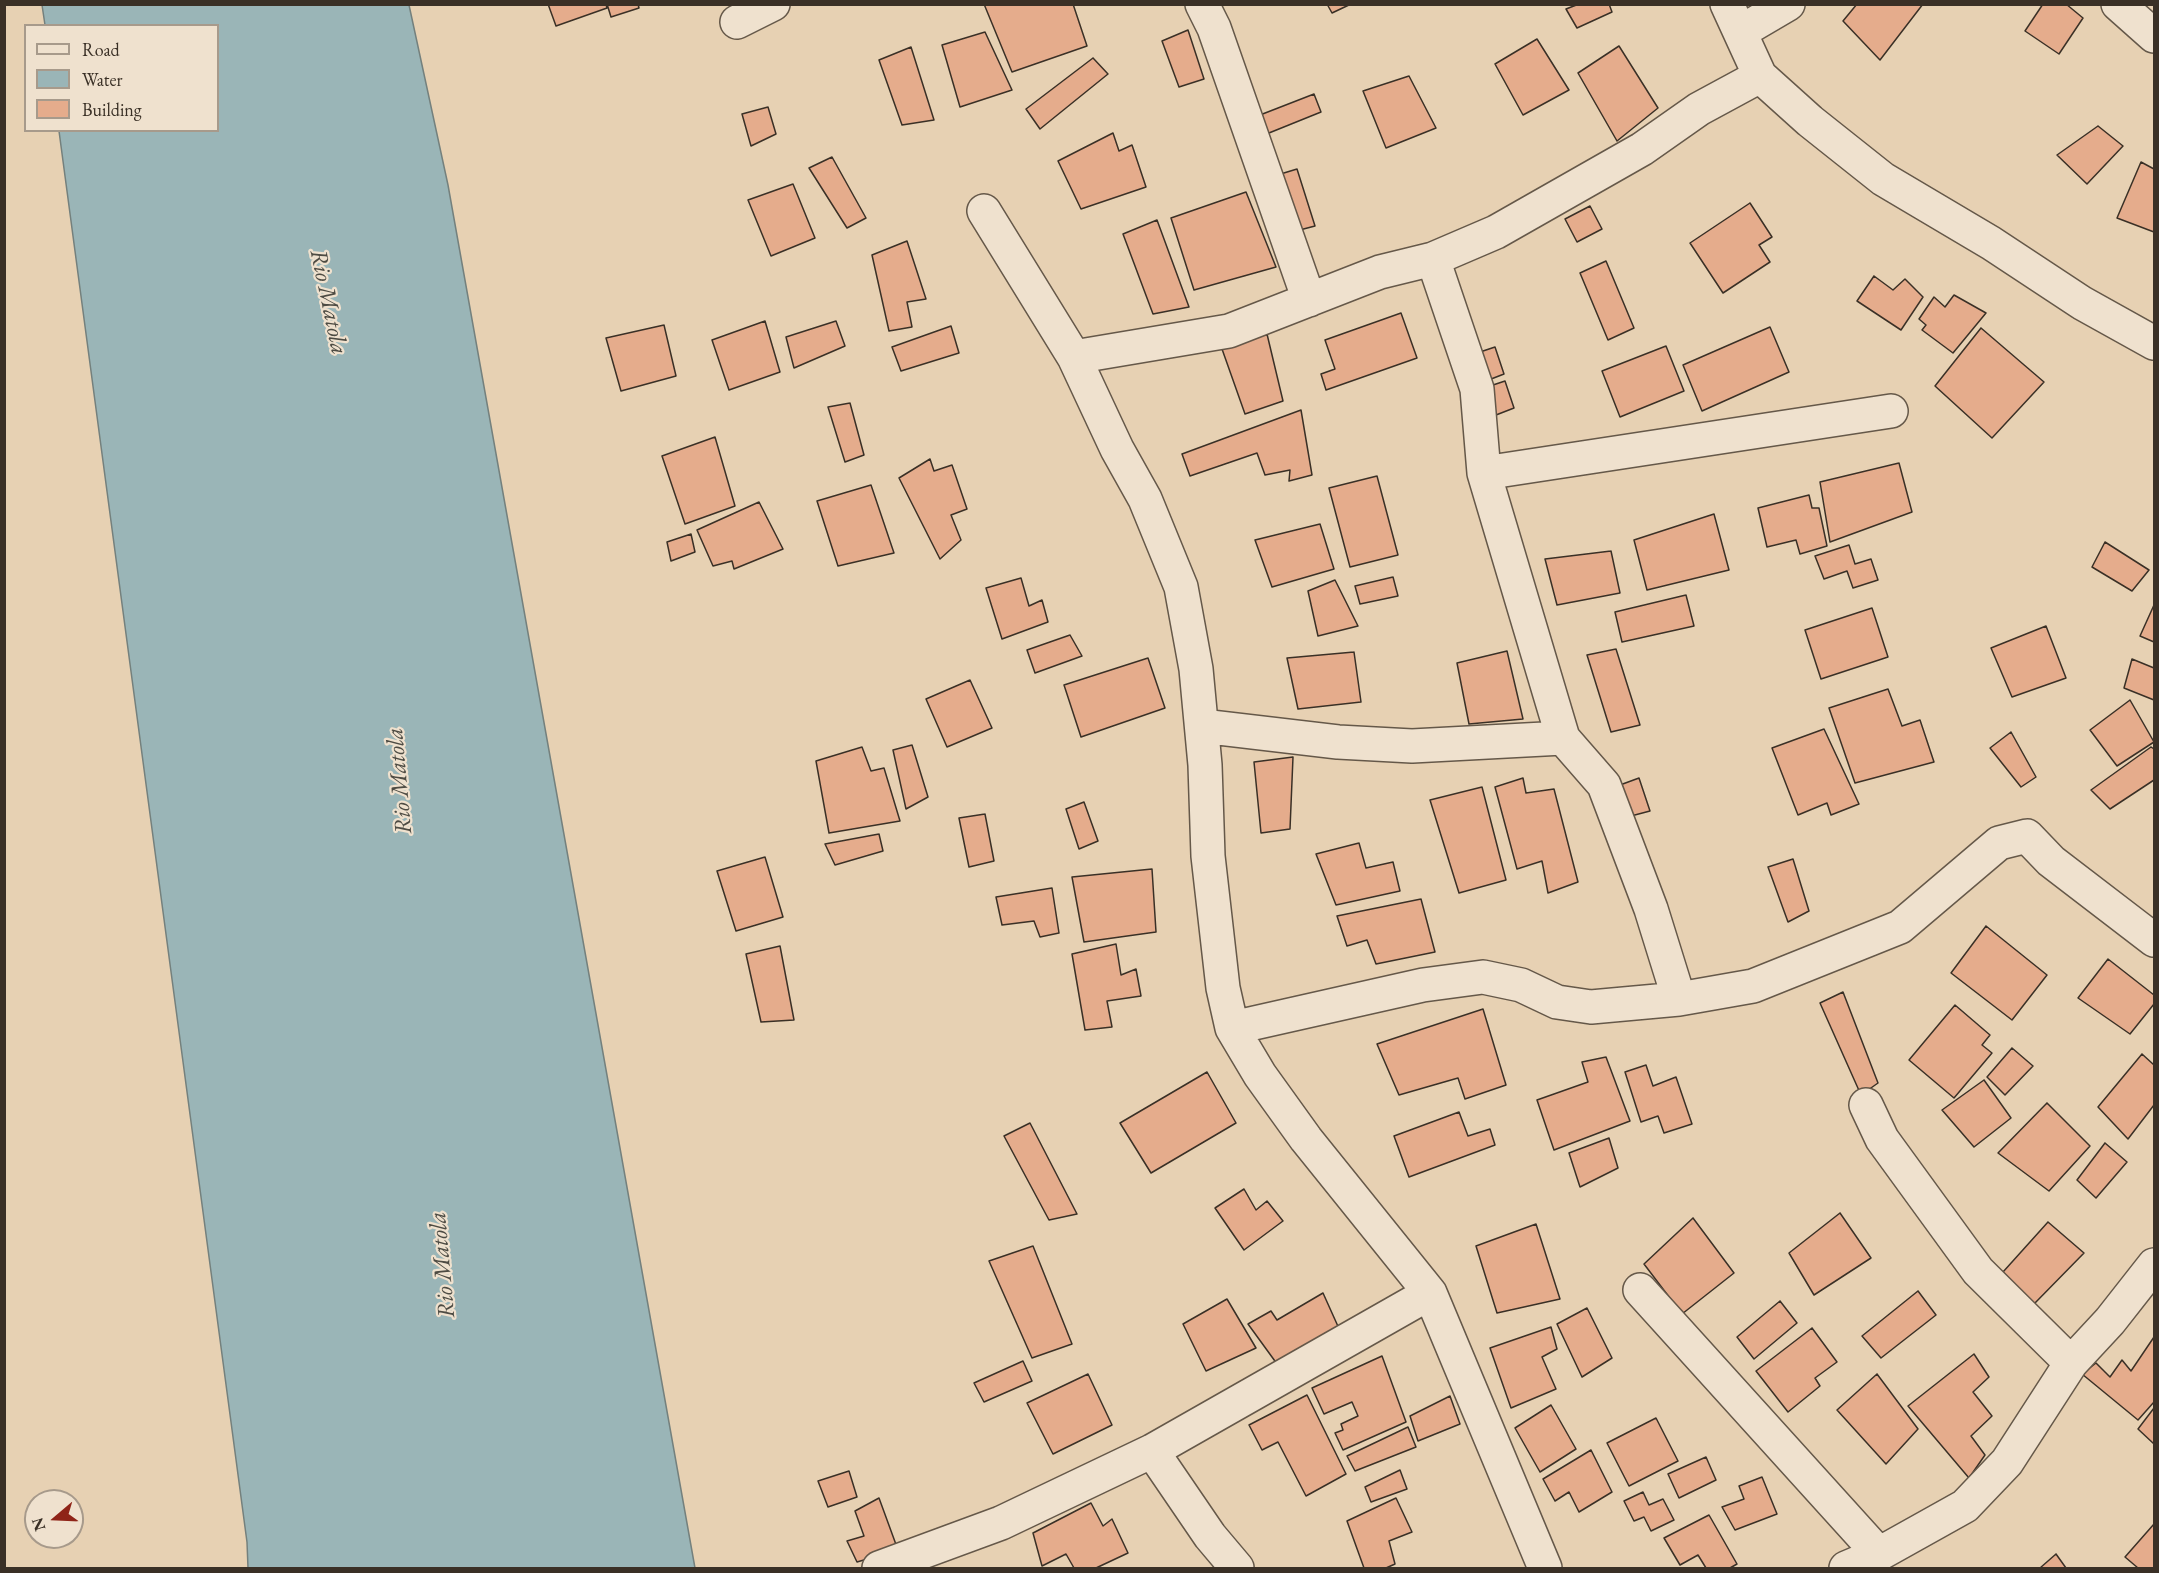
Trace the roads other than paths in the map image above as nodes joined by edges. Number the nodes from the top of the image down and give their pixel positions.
1 (773, 4) edge
2 (1202, 4) edge
3 (1788, 4) edge
4 (2118, 4) edge
5 (1735, 18) edge
6 (737, 22) dead end
7 (2154, 36) edge
8 (1760, 76) junction
9 (984, 211) dead end
10 (1433, 258) junction
11 (1309, 300) junction
12 (2154, 343) edge
13 (1074, 357) junction
14 (1891, 411) dead end
15 (1484, 473) junction
16 (1202, 726) junction
17 (1563, 738) junction
18 (2154, 940) edge
19 (1679, 999) junction
20 (1232, 1028) junction
21 (1866, 1105) dead end
22 (2154, 1265) edge
23 (1641, 1290) dead end
24 (1430, 1293) junction
25 (2071, 1364) junction
26 (1152, 1451) junction
27 (1879, 1554) junction
28 (879, 1569) edge
29 (1237, 1569) edge
30 (1545, 1569) edge
31 (1846, 1569) edge

1 - 6 street
2 - 11 street
3 - 5 street
4 - 7 street
5 - 8 street
8 - 10 street
8 - 12 street
9 - 13 street
10 - 11 street
10 - 15 street
11 - 13 street
13 - 16 street
14 - 15 street
15 - 17 street
16 - 17 street
16 - 20 street
17 - 19 street
18 - 19 street
19 - 20 street
20 - 24 street
21 - 25 street
22 - 25 street
23 - 27 street
24 - 26 street
24 - 30 street
25 - 27 street
26 - 28 street
26 - 29 street
27 - 31 street

